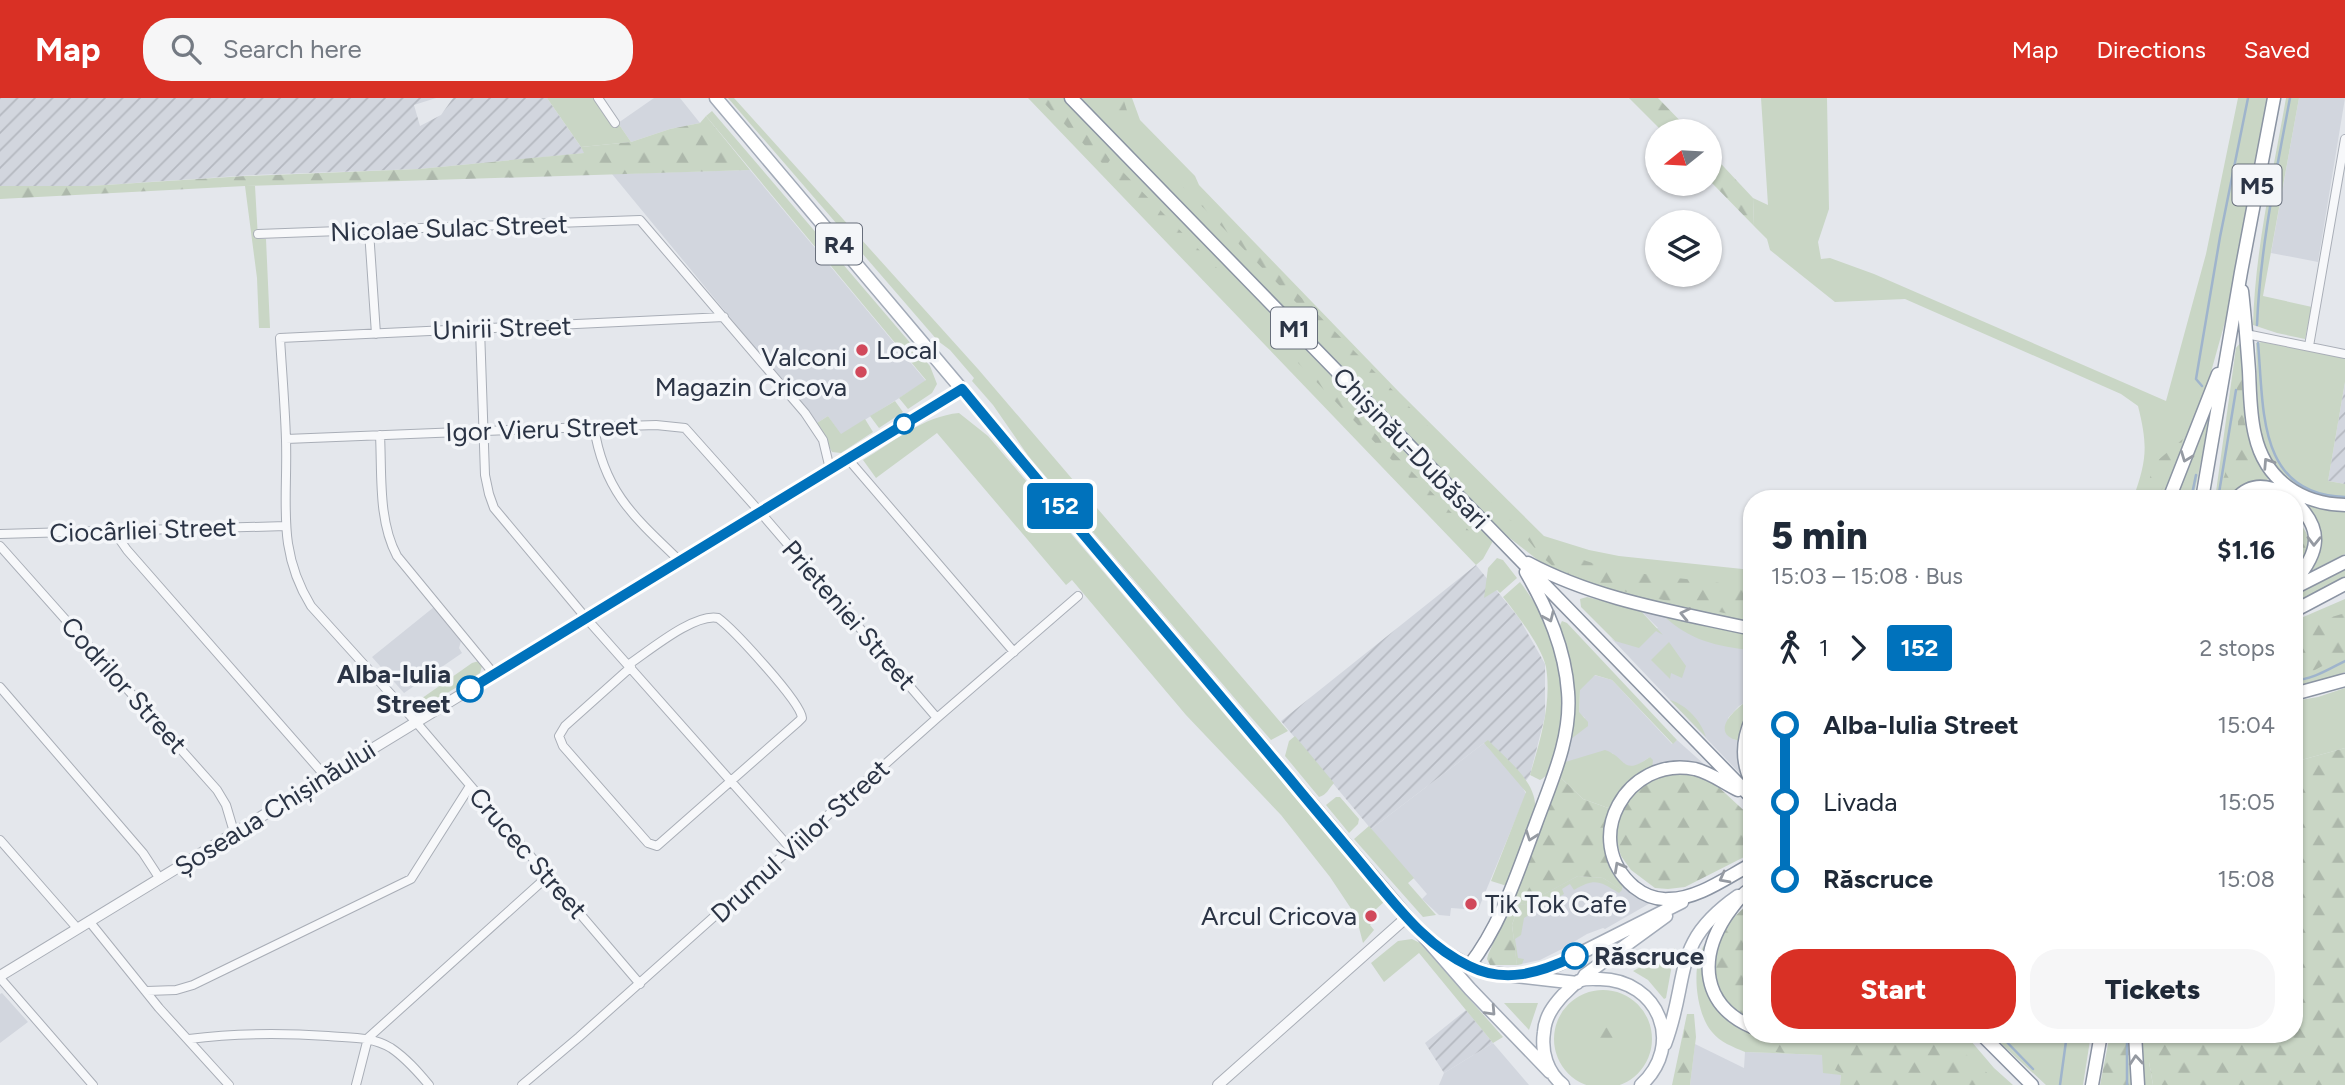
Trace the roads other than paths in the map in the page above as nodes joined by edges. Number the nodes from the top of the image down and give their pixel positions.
1 (598, 98) edge
2 (716, 98) edge
3 (1071, 98) edge
4 (2274, 98) edge
5 (615, 123) dead end
6 (2345, 139) edge
7 (2343, 166) edge
8 (369, 231) junction
9 (258, 234) dead end
10 (2241, 272) junction
11 (724, 317) junction
12 (480, 329) junction
13 (376, 334) junction
14 (2246, 334) junction
15 (2309, 346) junction
16 (2228, 347) junction
17 (2345, 354) edge
18 (962, 389) junction
19 (594, 427) junction
20 (482, 431) junction
21 (380, 435) junction
22 (286, 439) junction
23 (848, 459) junction
24 (830, 469) junction
25 (2172, 490) edge
26 (2204, 490) edge
27 (2245, 490) edge
28 (2275, 490) edge
29 (2293, 490) edge
30 (2303, 498) edge
31 (2345, 505) edge
32 (760, 512) junction
33 (2303, 512) edge
34 (286, 526) junction
35 (113, 530) junction
36 (0, 534) edge
37 (0, 546) edge
38 (1517, 557) junction
39 (680, 561) junction
40 (2345, 562) edge
41 (2303, 571) edge
42 (2303, 583) edge
43 (2345, 584) edge
44 (2345, 591) edge
45 (1078, 596) dead end
46 (2315, 600) junction
47 (2303, 606) edge
48 (586, 618) junction
49 (1743, 627) edge
50 (1014, 652) junction
51 (629, 666) junction
52 (494, 674) junction
53 (2345, 680) edge
54 (0, 687) edge
55 (2303, 690) edge
56 (937, 718) junction
57 (416, 722) junction
58 (326, 777) junction
59 (730, 781) junction
60 (470, 786) junction
61 (1743, 789) edge
62 (1743, 793) edge
63 (234, 832) junction
64 (0, 840) edge
65 (791, 849) junction
66 (1743, 869) edge
67 (548, 876) junction
68 (160, 879) junction
69 (1697, 893) junction
70 (1743, 894) edge
71 (1743, 896) edge
72 (1682, 902) junction
73 (1407, 917) junction
74 (89, 921) junction
75 (77, 928) junction
76 (1431, 943) junction
77 (1590, 948) junction
78 (1469, 966) junction
79 (1522, 976) junction
80 (0, 977) edge
81 (1581, 979) junction
82 (640, 984) junction
83 (147, 991) junction
84 (1743, 1022) edge
85 (368, 1038) junction
86 (189, 1040) junction
87 (1989, 1043) edge
88 (1994, 1043) edge
89 (2099, 1043) edge
90 (2136, 1043) edge
91 (1663, 1051) junction
92 (1997, 1051) junction
93 (1659, 1064) junction
94 (1550, 1072) junction
95 (93, 1085) edge
96 (229, 1085) edge
97 (356, 1085) edge
98 (429, 1085) edge
99 (522, 1085) edge
100 (1218, 1085) edge
101 (1562, 1085) edge
102 (1641, 1085) edge
103 (1657, 1085) edge
104 (2032, 1085) edge
105 (2092, 1085) edge
106 (2138, 1085) edge

1 - 5 street
2 - 18 main road, R4
3 - 38 main road, Chișinău-Dubăsari / M1
4 - 10 main road, M5
6 - 7 street
7 - 15 street
8 - 9 street, Nicolae Sulac Street
8 - 11 street, Nicolae Sulac Street
8 - 13 street
10 - 14 main road
10 - 16 main road, M5
11 - 12 street, Unirii Street
11 - 24 street
12 - 13 street, Unirii Street
12 - 20 street
13 - 22 street, Unirii Street
14 - 15 street
29 -> 14 main road
15 - 17 street
16 -> 25 main road
16 - 26 main road, M5
18 - 23 street, Șoseaua Chișinăului
18 - 73 main road, R4
19 - 20 street, Igor Vieru Street
19 - 32 street, Igor Vieru Street
19 - 39 street
20 - 21 street, Igor Vieru Street
20 - 48 street
21 - 22 street, Igor Vieru Street
21 - 52 street
22 - 34 street
23 - 24 street, Șoseaua Chișinăului
23 - 50 street
24 - 32 street, Șoseaua Chișinăului
27 - 28 main road
31 -> 30 main road
32 - 39 street, Șoseaua Chișinăului
32 - 56 street, Prieteniei Street
33 -> 41 main road
34 - 35 street, Ciocârliei Street
34 - 57 street
35 - 36 street, Ciocârliei Street
35 - 58 street
37 - 63 street, Codrilor Street
49 -> 38 main road
38 - 61 main road, Chișinău-Dubăsari / M1
38 -> 78 main road
39 - 48 street, Șoseaua Chișinăului
40 - 42 main road
43 - 46 main road
44 - 46 main road
45 - 50 street, Drumul Viilor Street
46 - 47 main road
48 - 51 street
48 - 52 street, Șoseaua Chișinăului
50 - 56 street, Drumul Viilor Street
51 - 59 street
51 - 59 street
51 - 59 street
52 - 57 street, Șoseaua Chișinăului
53 - 55 main road
54 - 68 street
56 - 65 street, Drumul Viilor Street
57 - 58 street, Șoseaua Chișinăului
57 - 60 street, Crucec Street
58 - 63 street, Șoseaua Chișinăului
59 - 65 street
60 - 67 street, Crucec Street
60 - 83 street
69 -> 62 main road
63 - 68 street, Șoseaua Chișinăului
64 - 75 street
65 - 82 street, Drumul Viilor Street
66 -> 69 main road
67 - 82 street, Crucec Street
67 - 85 street
68 - 74 street, Șoseaua Chișinăului
69 - 72 main road
70 - 91 main road
71 - 84 main road
72 - 77 main road
72 - 81 main road
73 - 76 main road, R4
73 - 100 street
74 - 75 street, Șoseaua Chișinăului
74 - 83 street
75 - 80 street, Șoseaua Chișinăului
76 - 78 main road, R4
76 -> 94 main road, R4
77 - 79 main road
77 - 81 main road
78 - 79 main road, R4
79 - 81 main road, R4
80 - 95 street
81 - 91 main road
81 - 94 main road
82 - 99 street, Drumul Viilor Street
83 - 86 street
85 - 86 street
85 - 97 street
85 - 98 street
86 - 96 street
87 - 92 main road
88 - 92 main road
89 - 105 main road
106 -> 90 main road
91 - 93 main road
92 - 104 main road
93 - 102 main road
93 - 103 main road
94 - 101 main road

